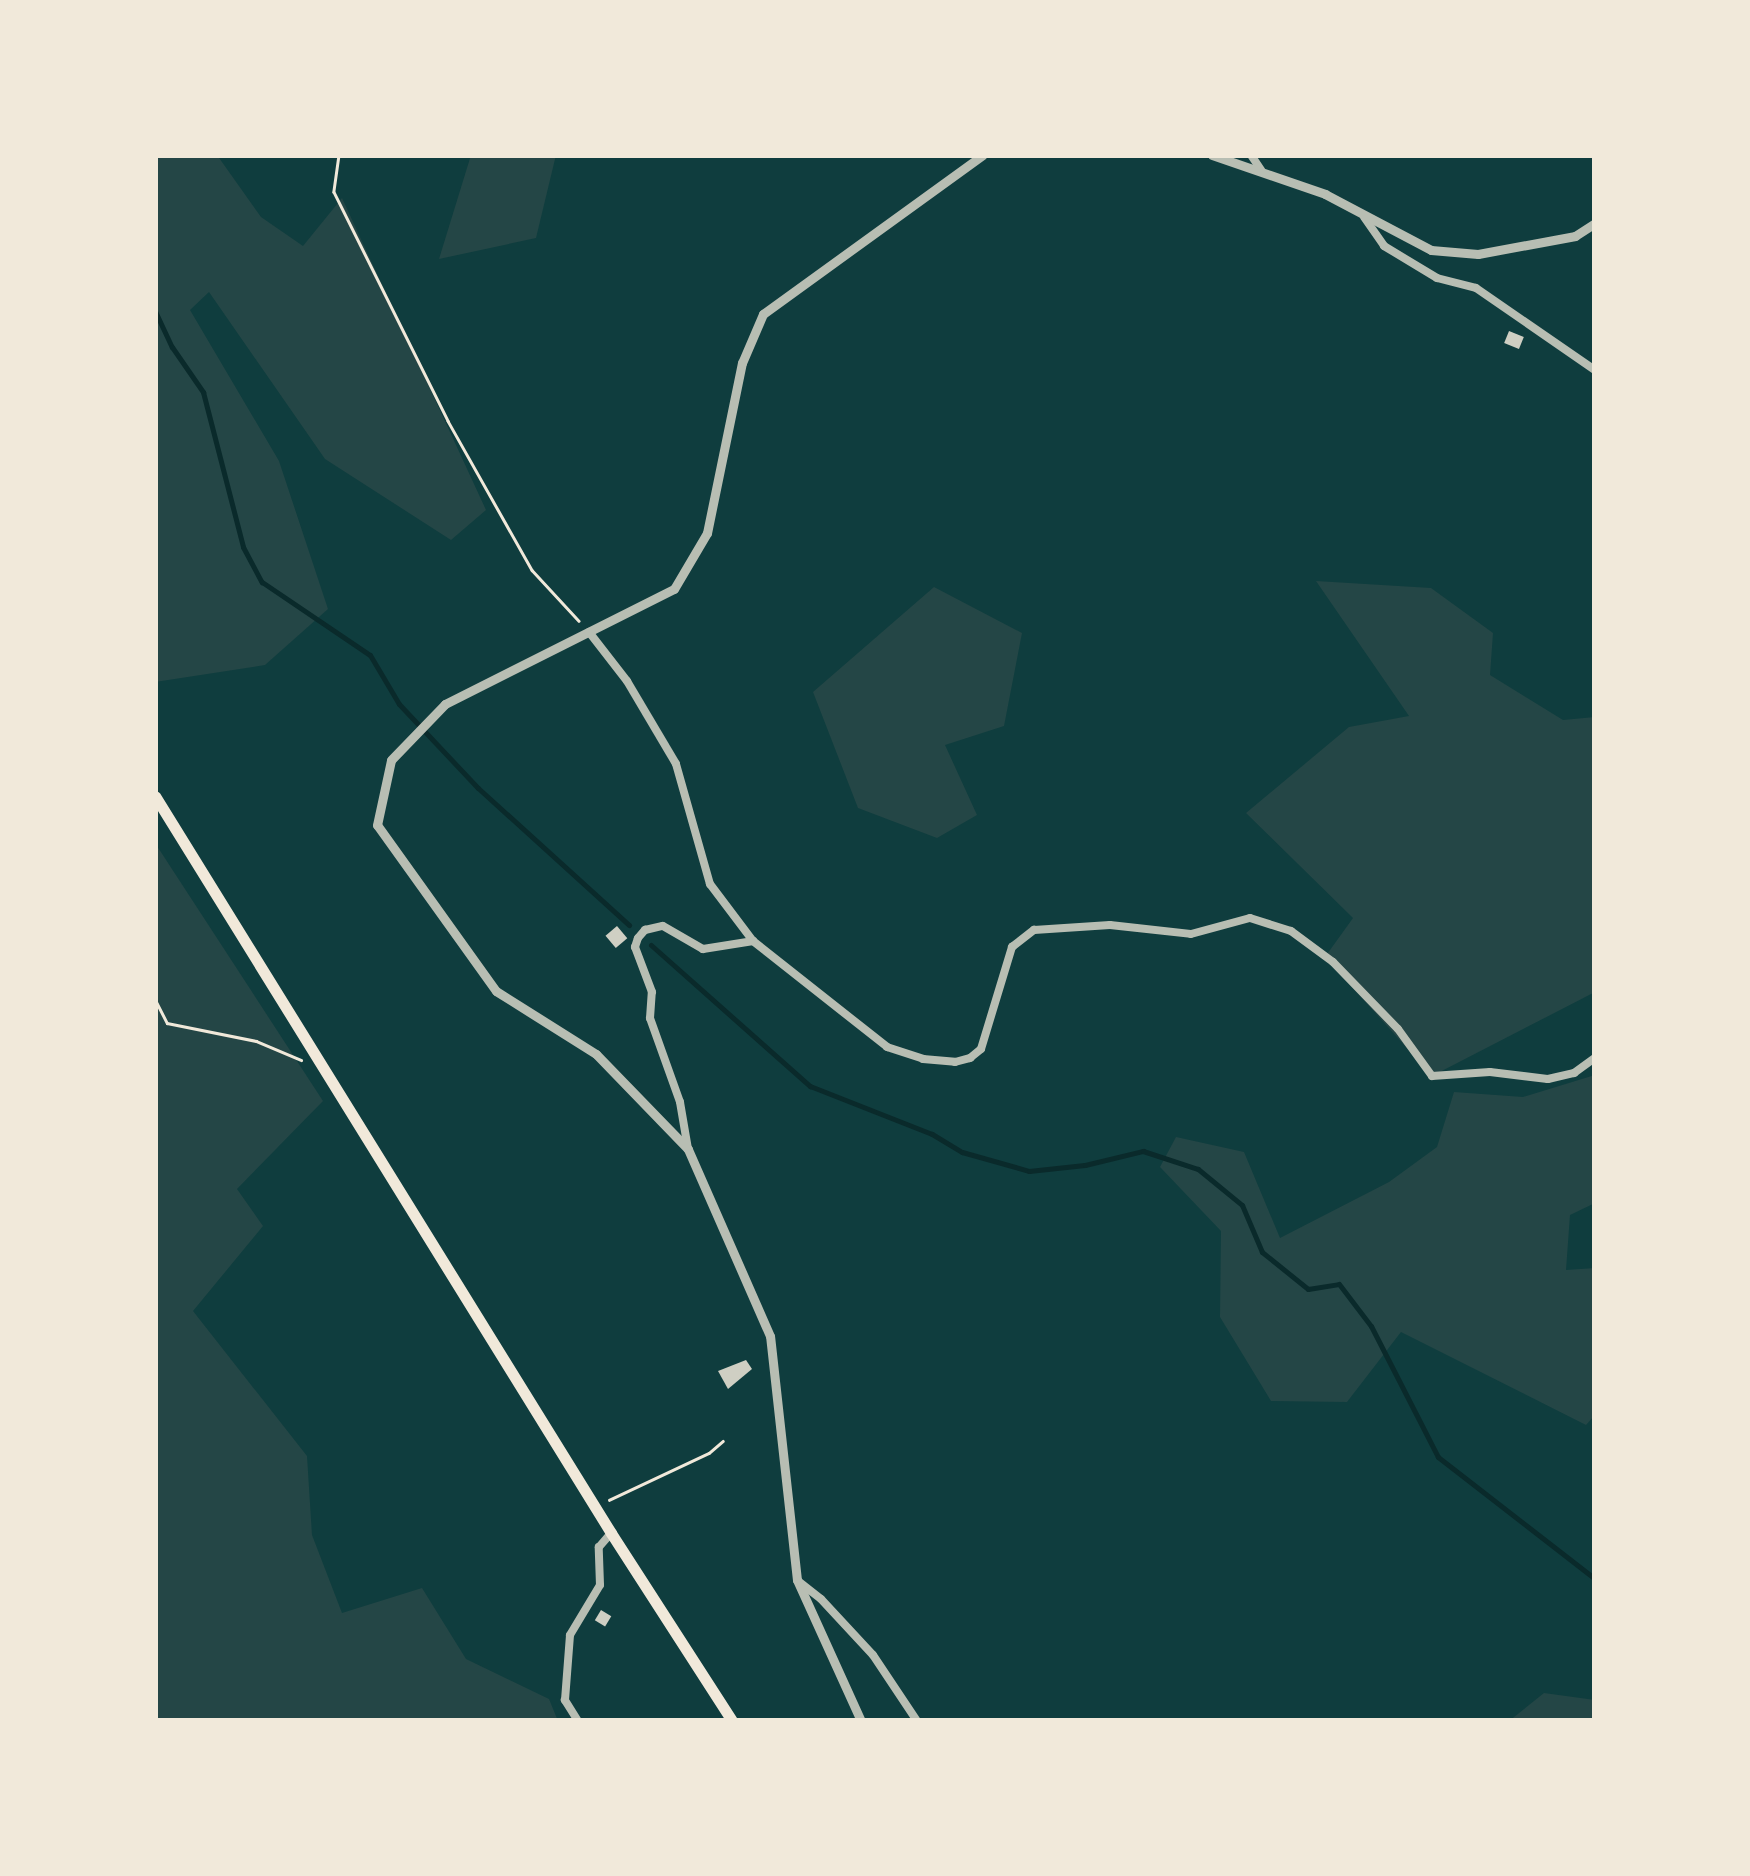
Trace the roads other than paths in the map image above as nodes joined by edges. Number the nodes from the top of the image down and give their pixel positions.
1 (984, 155) edge
2 (1212, 155) edge
3 (1251, 155) edge
4 (1261, 170) junction
5 (1364, 217) junction
6 (1595, 223) edge
7 (1595, 370) edge
8 (589, 632) junction
9 (155, 796) edge
10 (753, 941) junction
11 (1595, 1058) edge
12 (688, 1149) junction
13 (611, 1533) junction
14 (797, 1580) junction
15 (578, 1721) edge
16 (732, 1721) edge
17 (860, 1721) edge
18 (917, 1721) edge

1 - 8 street
2 - 4 street
3 - 4 street
4 - 5 street
5 - 6 street
5 - 7 street
8 - 10 street
8 - 12 street
9 - 13 main road
10 - 11 street
10 - 12 street
12 - 14 street
13 - 15 street
13 - 16 main road
14 - 17 street
14 - 18 street

